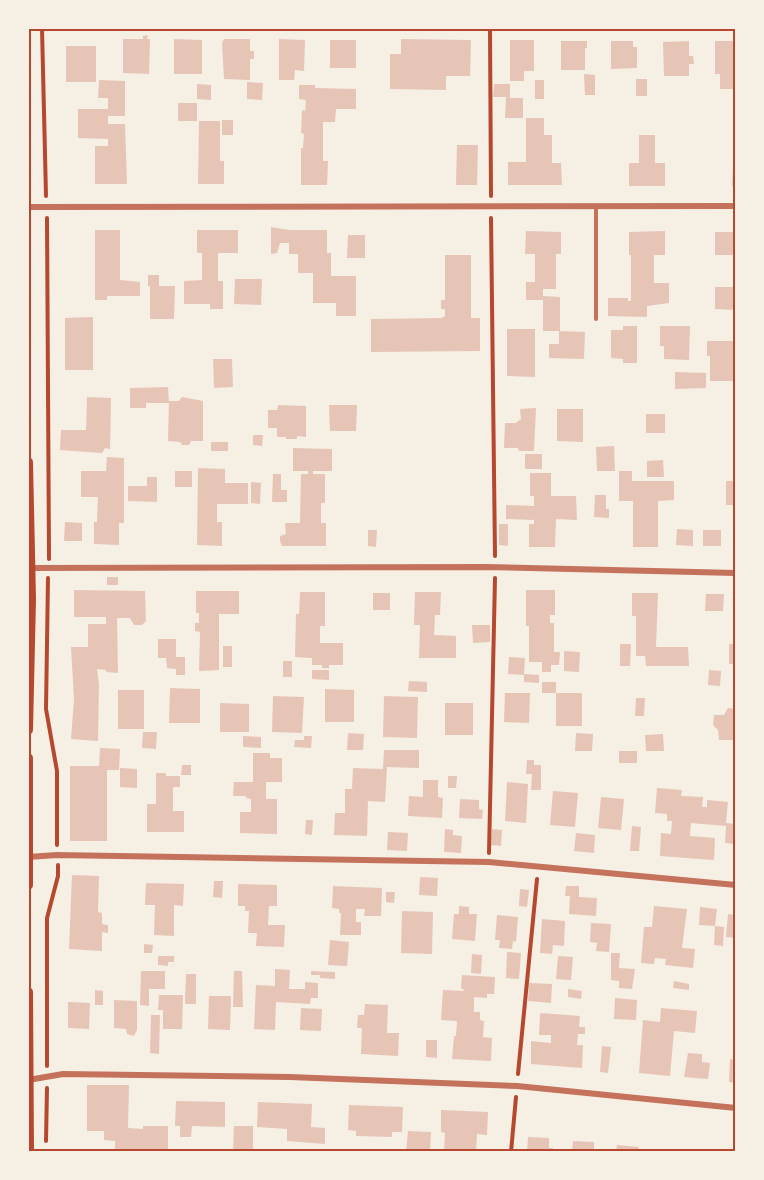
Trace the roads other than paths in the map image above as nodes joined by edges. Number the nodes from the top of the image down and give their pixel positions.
1 (596, 206) junction
2 (735, 206) edge
3 (28, 207) edge
4 (596, 319) dead end
5 (28, 462) edge
6 (29, 568) edge
7 (735, 573) edge
8 (28, 730) edge
9 (28, 758) edge
10 (29, 857) edge
11 (28, 885) edge
12 (735, 885) edge
13 (28, 992) edge
14 (29, 1080) edge
15 (735, 1108) edge
16 (29, 1152) edge

1 - 2 street
1 - 3 street
1 - 4 lane
5 - 6 main road
6 - 7 street
6 - 8 main road
9 - 10 main road
10 - 11 main road
10 - 12 street
13 - 14 main road
14 - 15 street
14 - 16 main road

